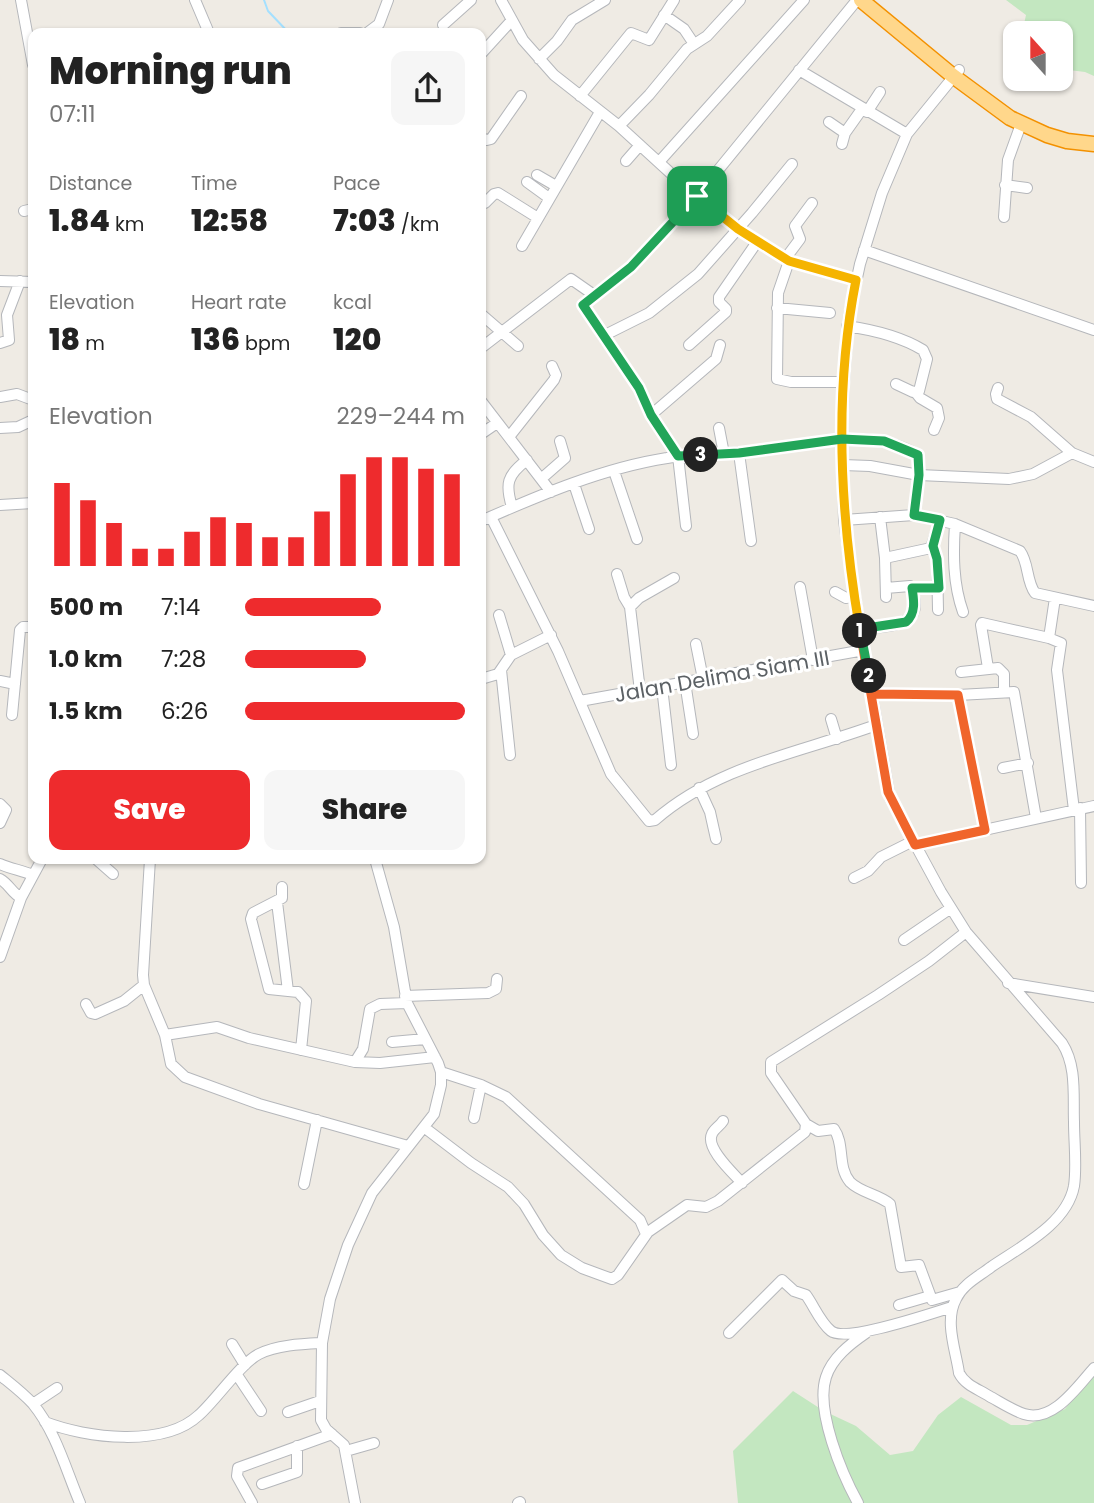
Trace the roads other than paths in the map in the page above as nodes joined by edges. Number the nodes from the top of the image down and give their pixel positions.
1 (21, 0) edge
2 (195, 0) edge
3 (388, 0) edge
4 (471, 0) edge
5 (501, 0) edge
6 (605, 0) edge
7 (674, 0) edge
8 (740, 0) edge
9 (804, 0) edge
10 (859, 0) edge
11 (874, 0) edge
12 (664, 15) junction
13 (512, 20) junction
14 (443, 25) dead end
15 (207, 28) edge
16 (374, 28) edge
17 (28, 38) edge
18 (694, 44) junction
19 (486, 49) edge
20 (539, 59) junction
21 (799, 70) junction
22 (956, 73) junction
23 (880, 92) dead end
24 (521, 96) dead end
25 (580, 96) junction
26 (865, 110) junction
27 (600, 112) junction
28 (828, 122) dead end
29 (1021, 124) junction
30 (619, 126) junction
31 (845, 133) junction
32 (907, 134) junction
33 (1094, 137) edge
34 (486, 140) edge
35 (842, 144) dead end
36 (1094, 144) edge
37 (640, 145) junction
38 (626, 161) dead end
39 (659, 162) junction
40 (792, 164) dead end
41 (537, 175) dead end
42 (527, 182) dead end
43 (1005, 185) junction
44 (556, 186) junction
45 (1027, 188) dead end
46 (697, 196) junction
47 (549, 198) junction
48 (486, 202) edge
49 (812, 203) dead end
50 (1004, 217) dead end
51 (538, 218) junction
52 (738, 229) junction
53 (757, 242) junction
54 (522, 246) dead end
55 (864, 250) junction
56 (787, 260) junction
57 (856, 280) junction
58 (0, 281) edge
59 (20, 281) junction
60 (28, 282) edge
61 (594, 295) junction
62 (777, 309) junction
63 (830, 313) dead end
64 (486, 319) edge
65 (847, 326) junction
66 (1094, 330) edge
67 (502, 333) junction
68 (603, 336) junction
69 (0, 343) edge
70 (486, 344) edge
71 (689, 345) dead end
72 (720, 345) dead end
73 (518, 346) dead end
74 (552, 366) dead end
75 (844, 382) junction
76 (896, 384) dead end
77 (998, 388) dead end
78 (916, 393) junction
79 (0, 397) edge
80 (28, 398) edge
81 (486, 408) edge
82 (651, 415) junction
83 (28, 422) edge
84 (497, 423) junction
85 (0, 428) edge
86 (719, 428) dead end
87 (934, 430) dead end
88 (486, 431) edge
89 (509, 437) junction
90 (842, 439) junction
91 (560, 441) dead end
92 (739, 453) junction
93 (1072, 453) junction
94 (724, 454) junction
95 (678, 456) junction
96 (527, 460) junction
97 (1094, 462) edge
98 (843, 465) junction
99 (614, 471) junction
100 (919, 475) junction
101 (541, 479) junction
102 (574, 484) junction
103 (551, 492) junction
104 (28, 503) edge
105 (0, 505) edge
106 (512, 507) junction
107 (914, 515) junction
108 (880, 517) junction
109 (486, 519) edge
110 (844, 520) junction
111 (940, 520) junction
112 (955, 524) junction
113 (686, 526) dead end
114 (589, 529) dead end
115 (637, 539) dead end
116 (751, 541) dead end
117 (933, 546) junction
118 (885, 558) junction
119 (617, 574) dead end
120 (674, 578) dead end
121 (800, 587) dead end
122 (912, 588) junction
123 (939, 588) junction
124 (835, 592) dead end
125 (855, 596) junction
126 (1055, 598) junction
127 (1094, 606) edge
128 (630, 607) junction
129 (938, 610) dead end
130 (963, 612) dead end
131 (499, 615) dead end
132 (28, 627) edge
133 (860, 629) junction
134 (551, 635) junction
135 (1049, 638) junction
136 (696, 644) dead end
137 (864, 650) junction
138 (511, 655) junction
139 (813, 660) junction
140 (988, 668) junction
141 (501, 670) junction
142 (961, 672) dead end
143 (486, 678) edge
144 (704, 679) junction
145 (0, 681) edge
146 (685, 682) junction
147 (15, 684) junction
148 (662, 687) junction
149 (640, 691) junction
150 (1004, 692) junction
151 (872, 694) junction
152 (958, 695) junction
153 (580, 701) junction
154 (12, 715) dead end
155 (831, 719) dead end
156 (876, 725) junction
157 (692, 734) dead end
158 (837, 739) junction
159 (510, 755) dead end
160 (1028, 763) junction
161 (671, 765) dead end
162 (1003, 768) dead end
163 (699, 788) junction
164 (0, 804) edge
165 (1094, 806) edge
166 (1077, 809) junction
167 (1036, 818) junction
168 (0, 823) edge
169 (985, 830) junction
170 (716, 839) dead end
171 (914, 843) junction
172 (0, 864) edge
173 (39, 864) edge
174 (102, 864) edge
175 (150, 864) edge
176 (376, 864) edge
177 (13, 870) junction
178 (113, 874) dead end
179 (33, 875) junction
180 (854, 878) dead end
181 (3, 881) edge
182 (1081, 883) dead end
183 (282, 887) dead end
184 (21, 898) junction
185 (277, 902) junction
186 (951, 908) junction
187 (966, 932) junction
188 (904, 940) dead end
189 (0, 957) edge
190 (497, 979) dead end
191 (1008, 983) junction
192 (144, 985) junction
193 (288, 991) junction
194 (1094, 997) edge
195 (406, 999) junction
196 (86, 1004) dead end
197 (165, 1035) junction
198 (425, 1039) junction
199 (392, 1042) dead end
200 (301, 1050) junction
201 (435, 1057) junction
202 (355, 1062) junction
203 (441, 1072) junction
204 (481, 1085) junction
205 (474, 1118) dead end
206 (317, 1120) junction
207 (723, 1121) dead end
208 (806, 1124) junction
209 (425, 1128) junction
210 (408, 1146) junction
211 (742, 1183) junction
212 (304, 1184) dead end
213 (646, 1234) junction
214 (960, 1292) junction
215 (930, 1296) junction
216 (899, 1305) dead end
217 (952, 1307) junction
218 (869, 1330) junction
219 (729, 1333) dead end
220 (322, 1343) junction
221 (232, 1344) dead end
222 (245, 1365) junction
223 (1094, 1368) edge
224 (0, 1375) edge
225 (237, 1375) junction
226 (57, 1388) dead end
227 (320, 1401) junction
228 (33, 1404) junction
229 (261, 1411) dead end
230 (288, 1412) dead end
231 (45, 1422) junction
232 (332, 1434) junction
233 (374, 1443) dead end
234 (297, 1446) junction
235 (346, 1451) junction
236 (262, 1484) dead end
237 (80, 1503) edge
238 (252, 1503) edge
239 (355, 1503) edge
240 (858, 1503) edge

1 - 17 street
2 - 15 street
3 - 16 street
4 - 14 street
5 - 13 street
6 - 20 street
7 - 12 street
8 - 18 street
9 - 39 street
10 - 21 street
10 - 22 highway
11 - 22 highway
12 - 18 street
12 - 25 street
13 - 19 street
13 - 20 street
18 - 30 street
20 - 25 street
21 - 26 street
21 - 46 street
22 - 29 highway
22 - 32 street
22 - 33 highway
23 - 26 street
24 - 34 street
25 - 27 street
26 - 31 street
26 - 32 street
27 - 30 street
27 - 44 street
28 - 31 street
29 - 36 highway
29 - 43 street
30 - 37 street
31 - 35 street
32 - 55 street
37 - 38 street
37 - 39 street
39 - 46 street
40 - 52 street
41 - 44 street
42 - 47 street
43 - 45 street
43 - 50 street
44 - 47 street
46 - 52 street
46 - 61 street
47 - 51 street
48 - 51 street
49 - 56 street
51 - 54 street
52 - 53 street
52 - 68 street
53 - 56 street
53 - 71 street
55 - 57 street
55 - 66 street
56 - 57 street
56 - 62 street
57 - 65 street
58 - 59 street
59 - 60 street
59 - 69 street
61 - 67 street
61 - 68 street
62 - 63 street
62 - 75 street
64 - 67 street
65 - 75 street
65 - 78 street
67 - 70 street
67 - 73 street
68 - 82 street
72 - 82 street
74 - 89 street
75 - 90 street
76 - 78 street
77 - 93 street
78 - 87 street
79 - 80 street
81 - 84 street
82 - 95 street
83 - 85 street
84 - 88 street
84 - 89 street
86 - 94 street
89 - 96 street
90 - 92 street
90 - 98 street
90 - 100 street
91 - 101 street
92 - 94 street
92 - 116 street
93 - 97 street
93 - 100 street
94 - 95 street
95 - 99 street
95 - 113 street
96 - 101 street
96 - 106 street
98 - 100 street
98 - 110 street
99 - 102 street
99 - 115 street
100 - 107 street
101 - 103 street
102 - 103 street
102 - 114 street
103 - 106 street
104 - 105 street
106 - 109 street
107 - 108 street
107 - 111 street
108 - 110 street
108 - 118 street
109 - 134 street
110 - 125 street
111 - 112 street
111 - 117 street
112 - 126 street
112 - 130 street
117 - 118 street
117 - 123 street
118 - 122 street
119 - 128 street
120 - 128 street
121 - 139 street
122 - 123 street
122 - 133 street
123 - 129 street
124 - 125 street
125 - 133 street
126 - 127 street
126 - 135 street
128 - 149 street
131 - 138 street
132 - 147 street
133 - 137 street
134 - 138 street
134 - 153 street
135 - 140 street
135 - 166 street
136 - 144 street
137 - 139 street, Jalan Delima Siam III
137 - 151 street
138 - 141 street
139 - 144 street, Jalan Delima Siam III
140 - 142 street
140 - 150 street
141 - 143 street
141 - 159 street
144 - 146 street, Jalan Delima Siam III
145 - 147 street
146 - 148 street, Jalan Delima Siam III
146 - 157 street
147 - 154 street
148 - 149 street, Jalan Delima Siam III
148 - 161 street
149 - 153 street, Jalan Delima Siam III
150 - 152 street
150 - 160 street
151 - 152 street
151 - 156 street
152 - 169 street
153 - 163 street
155 - 158 street
156 - 158 street
156 - 171 street
158 - 163 street
160 - 162 street
160 - 167 street
163 - 170 street
164 - 168 street
165 - 166 street
166 - 167 street
166 - 182 street
167 - 169 street
169 - 171 street
171 - 180 street
171 - 186 street
172 - 177 street
173 - 179 street
174 - 178 street
175 - 192 street
176 - 195 street
177 - 179 street
177 - 181 street
179 - 184 street
181 - 184 street
183 - 185 street
184 - 189 street
185 - 193 street
185 - 193 street
186 - 187 street
186 - 188 street
187 - 191 street
187 - 208 street
190 - 195 street
191 - 194 street
191 - 214 street
192 - 196 street
192 - 197 street
193 - 200 street
195 - 198 street
195 - 202 street
197 - 200 street
197 - 206 street
198 - 199 street
198 - 201 street
200 - 202 street
201 - 202 street
201 - 203 street
203 - 204 street
203 - 209 street
204 - 205 street
204 - 213 street
206 - 210 street
206 - 212 street
207 - 211 street
208 - 211 street
208 - 215 street
209 - 210 street
209 - 213 street
210 - 220 street
211 - 213 street
214 - 215 street
214 - 217 street
215 - 216 street
217 - 218 street
217 - 223 street
218 - 219 street
218 - 240 street
220 - 222 street
220 - 227 street
221 - 222 street
222 - 225 street
224 - 228 street
225 - 229 street
225 - 231 street
226 - 228 street
227 - 230 street
227 - 232 street
228 - 231 street
231 - 237 street
232 - 234 street
232 - 235 street
233 - 235 street
234 - 236 street
234 - 238 street
235 - 239 street

